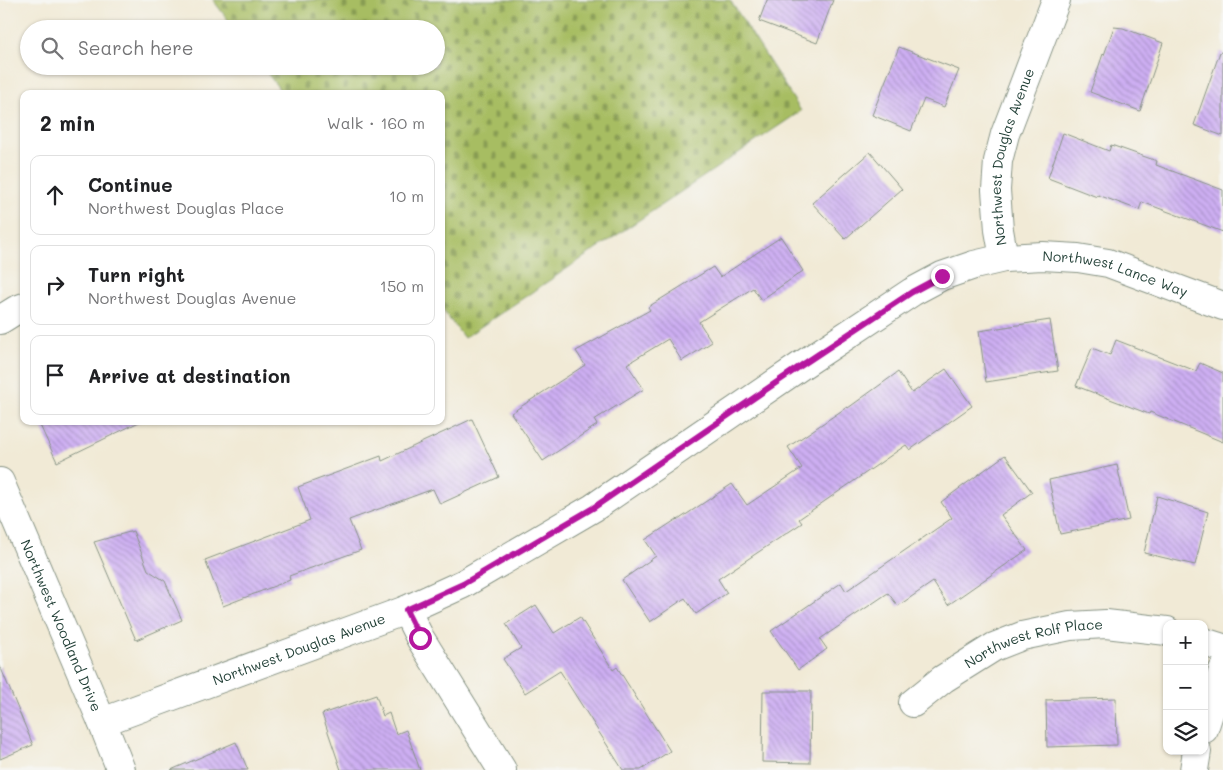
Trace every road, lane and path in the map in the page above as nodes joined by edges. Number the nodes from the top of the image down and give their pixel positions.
1 (1056, 0) edge
2 (1004, 258) junction
3 (1223, 306) edge
4 (20, 309) edge
5 (0, 320) edge
6 (0, 482) edge
7 (406, 610) junction
8 (1163, 630) edge
9 (1208, 643) edge
10 (1223, 648) edge
11 (1223, 670) edge
12 (913, 703) dead end
13 (1208, 717) edge
14 (102, 722) junction
15 (1196, 755) edge
16 (121, 770) edge
17 (502, 770) edge
18 (1194, 770) edge

1 - 2 street, Northwest Douglas Avenue
2 - 3 street, Northwest Lance Way
2 - 7 street, Northwest Douglas Avenue
4 - 5 street
6 - 14 street, Northwest Woodland Drive
7 - 14 street, Northwest Douglas Avenue
7 - 17 street
8 - 12 street, Northwest Rolf Place
9 - 10 street
11 - 13 street
14 - 16 street, Northwest Woodland Drive
15 - 18 street

